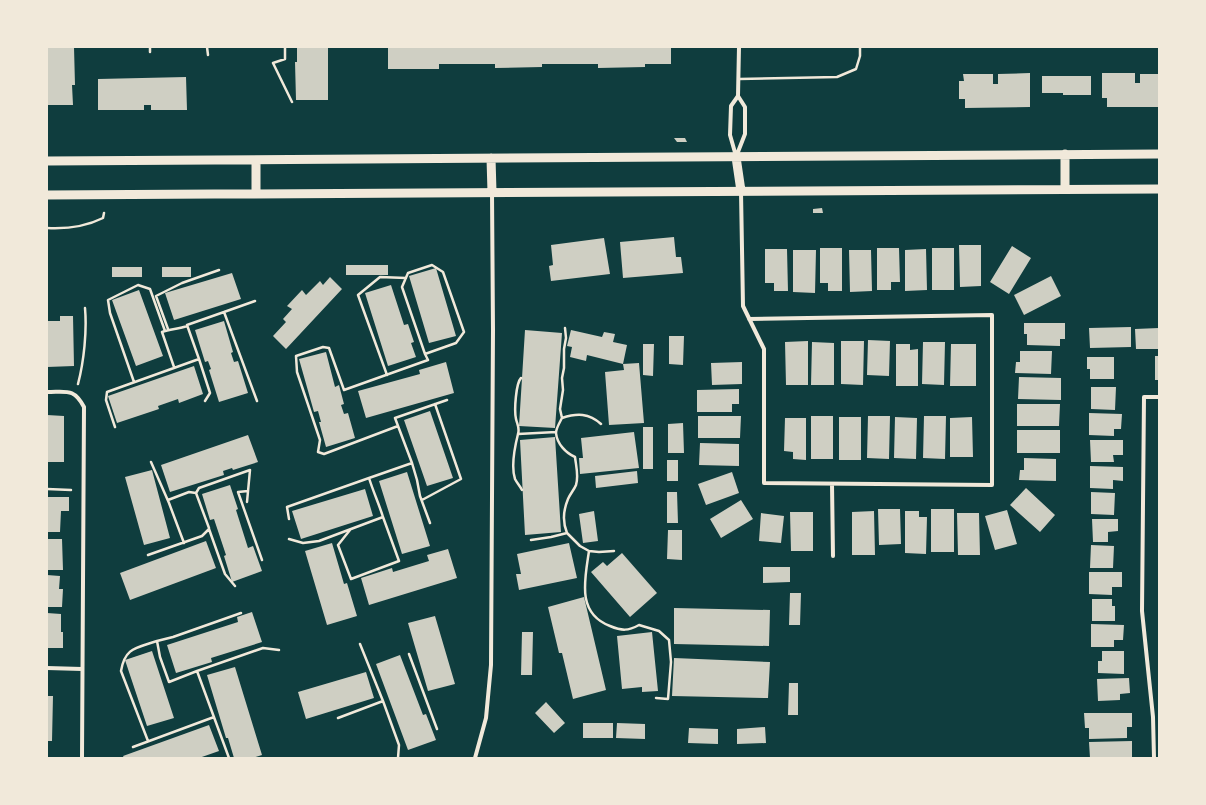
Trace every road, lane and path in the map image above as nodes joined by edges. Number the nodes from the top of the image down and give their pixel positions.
1 (150, 47) edge
2 (207, 47) edge
3 (285, 47) edge
4 (739, 47) edge
5 (860, 47) edge
6 (150, 52) dead end
7 (208, 55) dead end
8 (739, 79) junction
9 (738, 96) junction
10 (292, 102) dead end
11 (1065, 154) junction
12 (1159, 154) edge
13 (736, 157) junction
14 (491, 158) junction
15 (256, 160) junction
16 (47, 161) edge
17 (1065, 189) junction
18 (1159, 189) edge
19 (741, 191) junction
20 (492, 192) junction
21 (256, 194) junction
22 (47, 195) edge
23 (104, 213) dead end
24 (47, 228) edge
25 (219, 270) dead end
26 (406, 278) junction
27 (255, 301) dead end
28 (85, 308) dead end
29 (224, 312) junction
30 (749, 319) junction
31 (187, 326) junction
32 (565, 328) dead end
33 (168, 329) junction
34 (165, 331) junction
35 (425, 354) junction
36 (199, 359) junction
37 (174, 367) junction
38 (387, 375) junction
39 (521, 378) dead end
40 (134, 382) junction
41 (78, 384) dead end
42 (47, 392) edge
43 (1159, 398) edge
44 (447, 400) dead end
45 (204, 401) dead end
46 (257, 401) dead end
47 (435, 404) junction
48 (562, 418) junction
49 (601, 424) dead end
50 (398, 426) junction
51 (115, 427) dead end
52 (556, 432) junction
53 (518, 434) junction
54 (152, 462) dead end
55 (412, 463) junction
56 (369, 478) junction
57 (832, 484) junction
58 (47, 489) edge
59 (71, 490) dead end
60 (522, 490) dead end
61 (248, 491) junction
62 (196, 493) junction
63 (168, 500) junction
64 (422, 500) junction
65 (247, 502) dead end
66 (384, 517) junction
67 (288, 519) dead end
68 (430, 523) dead end
69 (209, 529) junction
70 (350, 530) junction
71 (567, 533) junction
72 (289, 539) dead end
73 (532, 540) dead end
74 (184, 543) junction
75 (589, 550) junction
76 (614, 551) dead end
77 (148, 555) dead end
78 (833, 556) dead end
79 (262, 560) dead end
80 (235, 586) dead end
81 (241, 613) dead end
82 (156, 641) junction
83 (360, 644) dead end
84 (278, 650) dead end
85 (410, 654) dead end
86 (47, 668) edge
87 (82, 669) junction
88 (197, 671) junction
89 (656, 698) dead end
90 (383, 701) junction
91 (214, 717) junction
92 (338, 718) dead end
93 (437, 730) dead end
94 (148, 741) junction
95 (133, 747) dead end
96 (82, 758) edge
97 (229, 758) edge
98 (398, 758) edge
99 (475, 758) edge
100 (1154, 758) edge

1 - 6 path
2 - 7 path
3 - 10 path
4 - 8 street
5 - 8 lane
8 - 9 street
9 - 13 street
9 - 13 street
11 - 12 main road
11 - 13 main road
11 - 17 main road
13 - 14 main road
13 - 19 main road
14 - 15 main road
14 - 20 main road
15 - 16 main road
15 - 21 main road
17 - 18 main road
17 - 19 main road
19 - 20 main road
19 - 30 street
20 - 21 main road
20 - 99 street
21 - 22 main road
23 - 24 path
25 - 33 path
26 - 35 path
26 - 35 path
26 - 38 path
27 - 29 path
28 - 41 path
29 - 31 path
29 - 46 path
30 - 57 street
30 - 57 street
31 - 33 path
31 - 36 path
32 - 48 path
33 - 34 path
34 - 37 path
34 - 40 path
35 - 38 path
36 - 37 path
36 - 45 path
37 - 40 path
38 - 50 path
39 - 53 path
40 - 51 path
42 - 87 street
43 - 100 street
44 - 47 path
47 - 50 path
47 - 64 path
48 - 49 path
48 - 52 path
50 - 55 path
52 - 53 path
52 - 71 path
53 - 60 path
54 - 63 path
55 - 56 path
55 - 64 path
56 - 66 path
56 - 67 path
57 - 78 street
58 - 59 path
61 - 62 path
61 - 65 path
61 - 79 path
62 - 63 path
62 - 69 path
63 - 74 path
64 - 68 path
66 - 70 path
66 - 70 path
69 - 74 path
69 - 80 path
70 - 72 path
71 - 73 path
71 - 75 path
74 - 77 path
75 - 76 path
75 - 89 path
81 - 82 path
82 - 88 path
82 - 94 path
83 - 90 path
84 - 88 path
85 - 93 path
86 - 87 street
87 - 96 street
88 - 91 path
90 - 92 path
90 - 98 path
91 - 94 path
91 - 97 path
94 - 95 path

